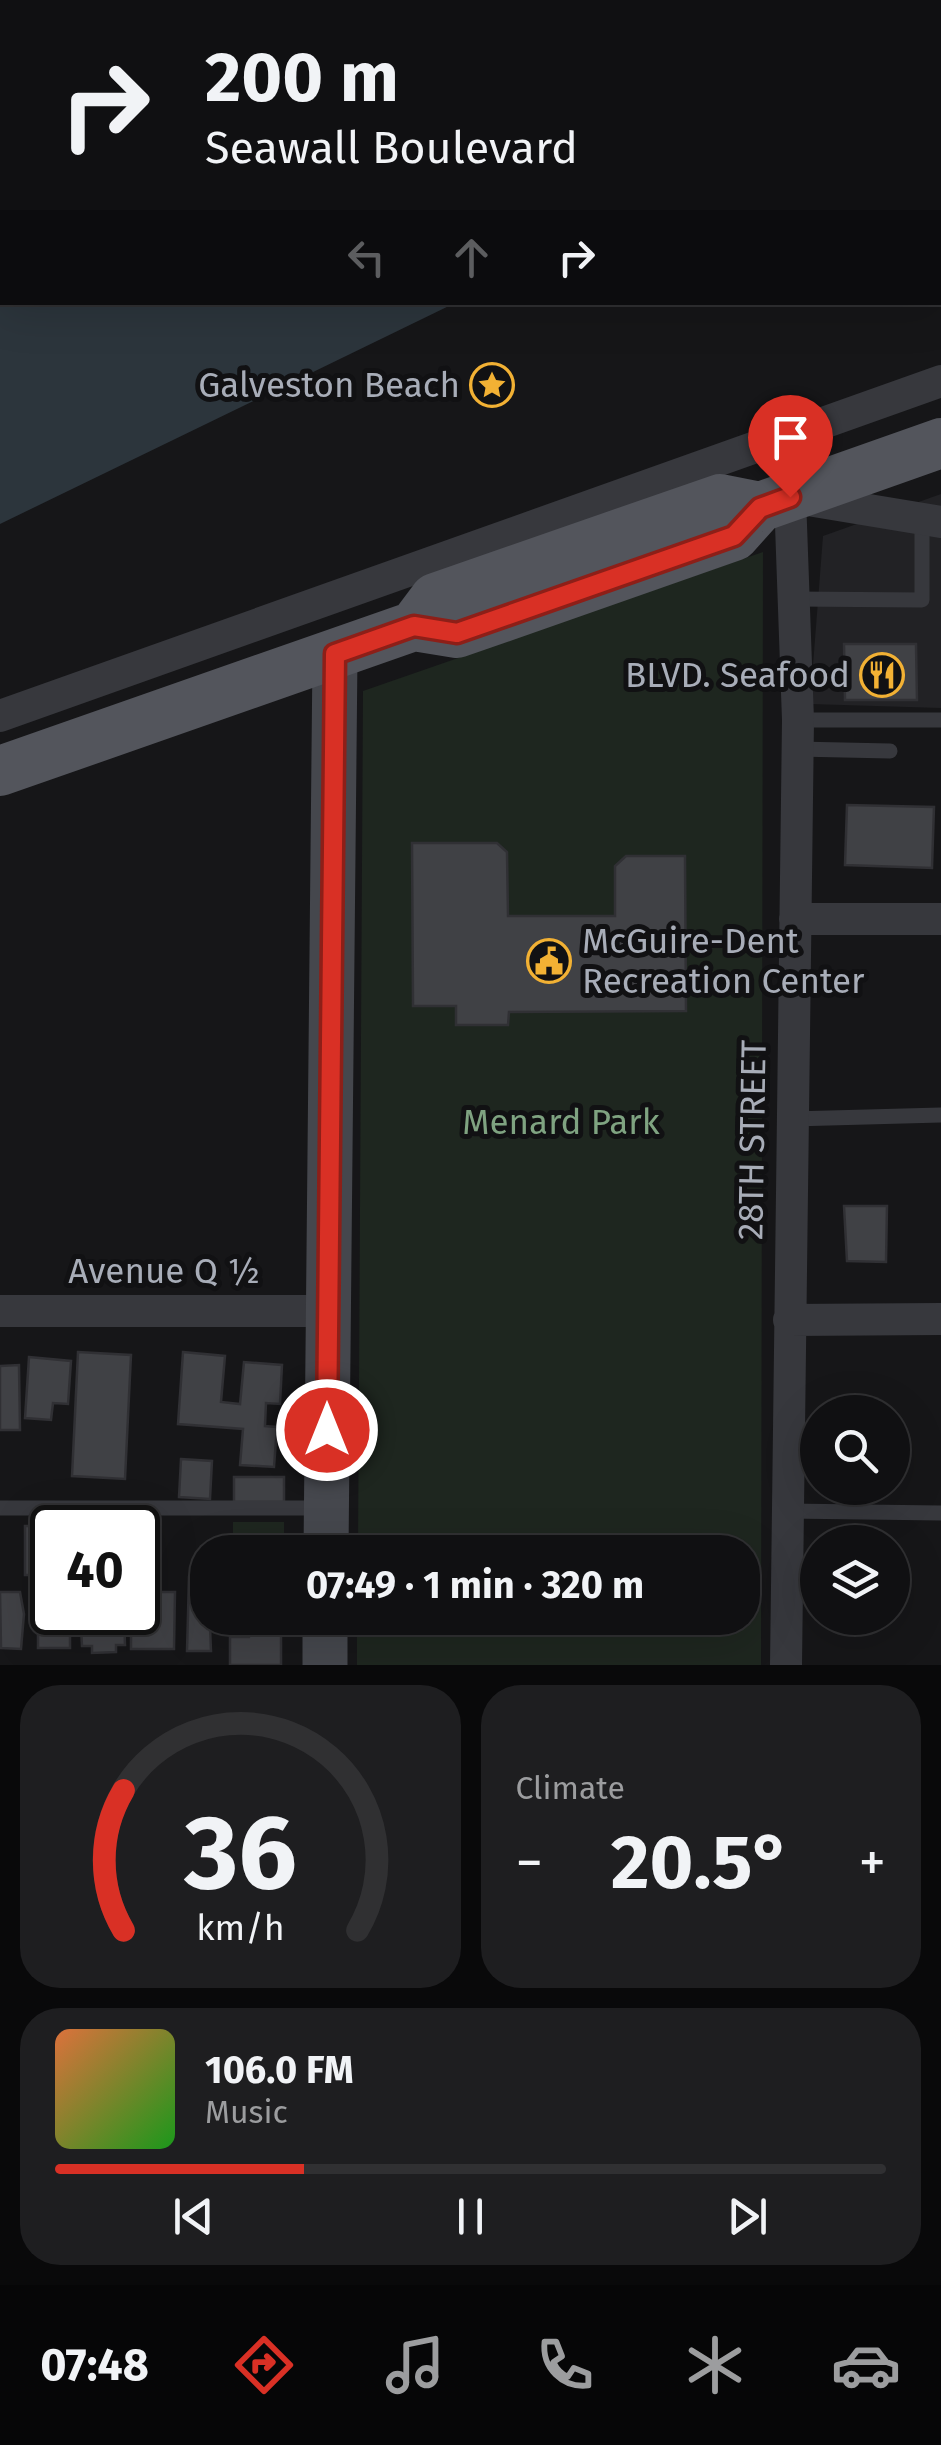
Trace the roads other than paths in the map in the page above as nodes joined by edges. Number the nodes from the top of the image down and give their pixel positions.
1 (941, 382) edge
2 (941, 443) edge
3 (775, 502) junction
4 (932, 522) edge
5 (794, 598) junction
6 (335, 654) junction
7 (0, 716) edge
8 (941, 720) edge
9 (798, 734) junction
10 (890, 751) dead end
11 (0, 772) edge
12 (941, 919) edge
13 (795, 920) junction
14 (941, 1115) edge
15 (792, 1119) junction
16 (0, 1311) edge
17 (328, 1311) junction
18 (941, 1319) edge
19 (790, 1320) junction
20 (0, 1508) edge
21 (327, 1508) junction
22 (787, 1512) junction
23 (941, 1513) edge
24 (326, 1535) edge
25 (326, 1635) edge
26 (325, 1665) edge
27 (786, 1665) edge

1 - 7 street
2 - 3 main road
3 - 4 street
3 - 5 street, 28TH STREET
3 - 6 main road
4 - 5 lane
5 - 9 street, 28TH STREET
6 - 11 main road
6 - 17 street
8 - 9 lane
9 - 10 lane
9 - 13 street, 28TH STREET
12 - 13 street
13 - 15 street, 28TH STREET
14 - 15 lane
15 - 19 street, 28TH STREET
16 - 17 street, Avenue Q ½
17 - 21 street
18 - 19 street
19 - 22 street, 28TH STREET
20 - 21 lane
21 - 24 street
22 - 23 lane
22 - 27 street, 28TH STREET
25 - 26 street

